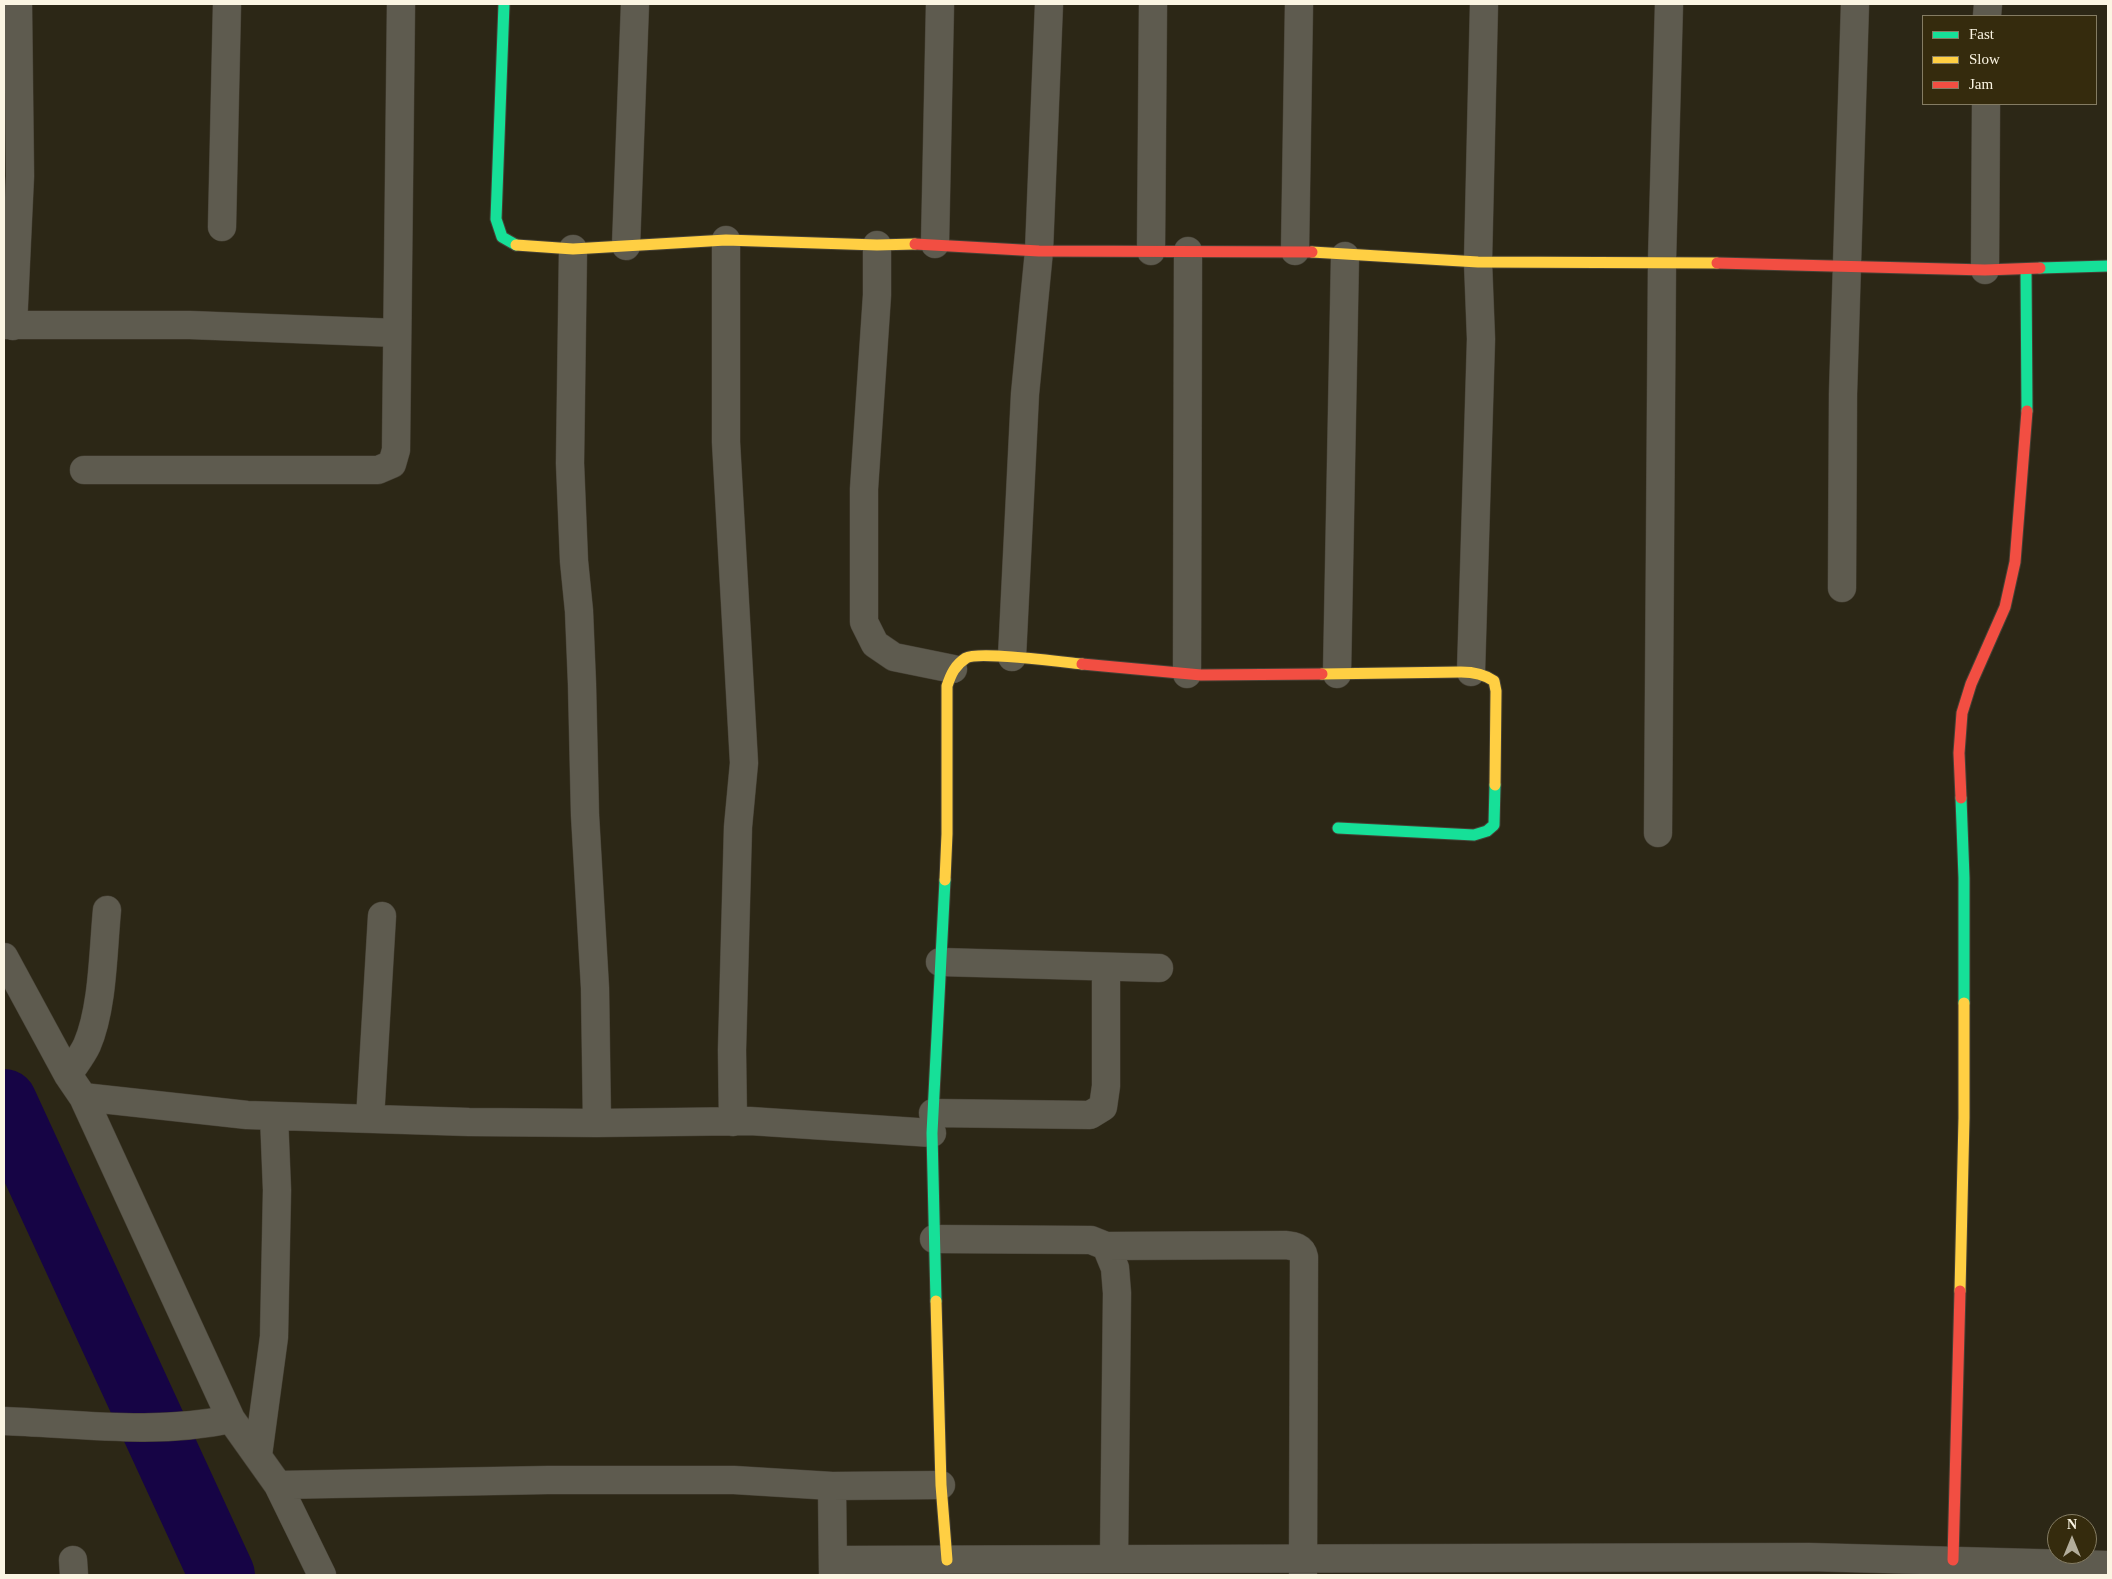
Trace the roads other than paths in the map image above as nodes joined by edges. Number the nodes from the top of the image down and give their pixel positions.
1 (18, 4) edge
2 (227, 4) edge
3 (401, 4) edge
4 (504, 4) edge
5 (635, 4) edge
6 (940, 4) edge
7 (1049, 4) edge
8 (1153, 4) edge
9 (1299, 4) edge
10 (1484, 4) edge
11 (1669, 4) edge
12 (1855, 4) edge
13 (1986, 105) edge
14 (222, 227) dead end
15 (726, 240) junction
16 (935, 244) junction
17 (877, 245) junction
18 (626, 246) junction
19 (573, 249) junction
20 (1039, 251) junction
21 (1151, 251) junction
22 (1188, 251) junction
23 (1295, 251) junction
24 (1345, 256) junction
25 (1662, 261) junction
26 (1478, 262) junction
27 (2108, 266) edge
28 (1847, 267) junction
29 (1985, 270) junction
30 (2026, 270) junction
31 (8, 326) edge
32 (397, 333) junction
33 (84, 470) dead end
34 (1842, 588) dead end
35 (1012, 657) junction
36 (953, 669) junction
37 (1470, 672) junction
38 (1187, 674) junction
39 (1337, 674) junction
40 (1338, 828) dead end
41 (1658, 833) dead end
42 (107, 910) dead end
43 (382, 916) dead end
44 (4, 957) edge
45 (940, 962) junction
46 (1106, 967) junction
47 (1159, 968) dead end
48 (68, 1075) junction
49 (83, 1097) junction
50 (274, 1116) junction
51 (370, 1119) junction
52 (733, 1122) junction
53 (597, 1123) junction
54 (933, 1123) junction
55 (934, 1239) junction
56 (1106, 1246) junction
57 (231, 1419) junction
58 (4, 1421) edge
59 (258, 1456) junction
60 (278, 1485) junction
61 (941, 1485) junction
62 (832, 1486) junction
63 (1114, 1558) junction
64 (947, 1560) junction
65 (1954, 1560) junction
66 (2108, 1565) edge
67 (1303, 1567) edge
68 (1474, 1567) edge
69 (833, 1568) edge
70 (322, 1575) edge

1 - 31 street
2 - 14 street
3 - 32 street
4 - 19 street
5 - 18 street
6 - 16 street
7 - 20 street
8 - 21 street
9 - 23 street
10 - 26 street
11 - 25 street
12 - 28 street
13 - 29 street
15 - 17 street
15 - 18 street
15 - 52 street
16 - 17 street
16 - 20 street
17 - 36 street
18 - 19 street
19 - 53 street
20 - 21 street
20 - 35 street
21 - 22 street
22 - 23 street
22 - 38 street
23 - 24 street
24 - 26 street
24 - 39 street
25 - 26 street
25 - 28 street
25 - 41 street
26 - 37 street
27 - 30 street
28 - 29 street
28 - 34 street
29 - 30 street
30 - 65 street
31 - 32 street
32 - 33 street
35 - 36 street
35 - 38 street
36 - 45 street
37 - 39 street
37 - 40 street
38 - 39 street
42 - 48 street
43 - 51 street
44 - 48 street
45 - 46 street
45 - 54 street
46 - 47 street
46 - 54 street
48 - 49 street
49 - 50 street
49 - 57 street
50 - 51 street
50 - 59 street
51 - 53 street
52 - 53 street
52 - 54 street
54 - 55 street
55 - 56 street
55 - 61 street
56 - 63 street
56 - 67 street
57 - 58 street
57 - 59 street
59 - 60 street
60 - 62 street
60 - 70 street
61 - 62 street
61 - 64 street
62 - 69 street
63 - 64 street
63 - 67 street
64 - 69 street
65 - 66 street
65 - 68 street
67 - 68 street

